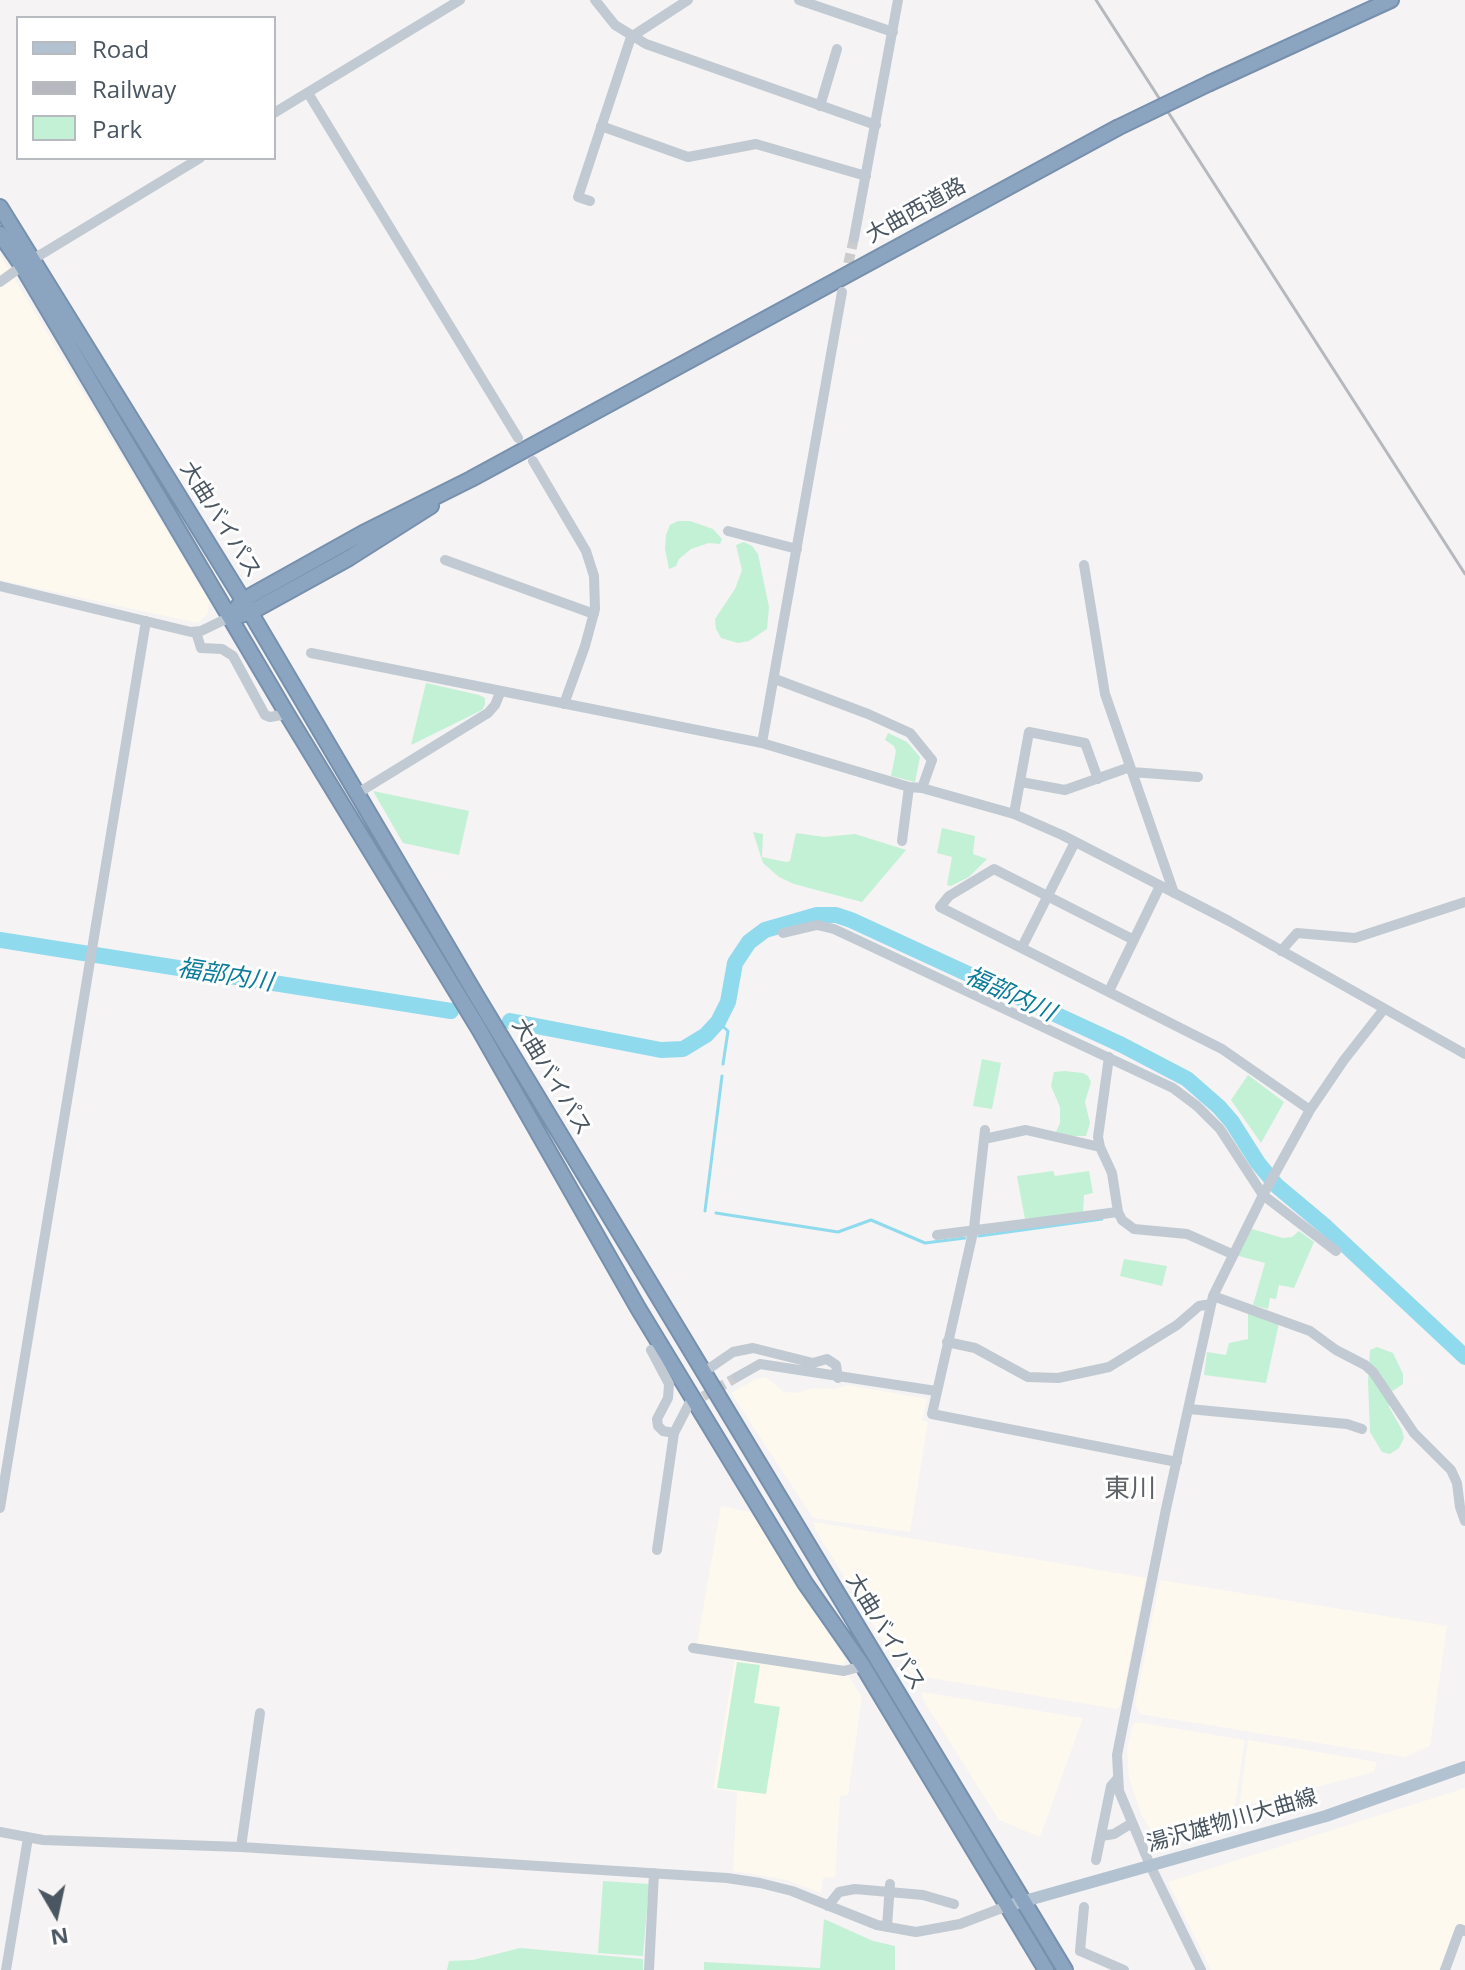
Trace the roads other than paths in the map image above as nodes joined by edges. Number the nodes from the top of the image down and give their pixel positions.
1 (460, 0) edge
2 (595, 0) edge
3 (688, 0) edge
4 (799, 0) edge
5 (898, 0) edge
6 (1391, 0) edge
7 (893, 32) junction
8 (631, 37) junction
9 (837, 49) dead end
10 (308, 93) junction
11 (820, 106) junction
12 (276, 112) edge
13 (876, 125) junction
14 (601, 126) junction
15 (197, 160) edge
16 (866, 176) junction
17 (590, 201) dead end
18 (0, 207) edge
19 (0, 234) edge
20 (854, 238) tunnel mouth
21 (28, 262) junction
22 (0, 282) edge
23 (842, 292) tunnel mouth
24 (518, 438) dead end
25 (533, 461) dead end
26 (728, 531) dead end
27 (797, 549) junction
28 (445, 560) dead end
29 (1084, 565) dead end
30 (0, 586) edge
31 (247, 606) junction
32 (594, 614) junction
33 (230, 617) junction
34 (146, 621) junction
35 (196, 632) junction
36 (311, 653) dead end
37 (775, 679) junction
38 (500, 693) junction
39 (564, 704) junction
40 (287, 714) junction
41 (762, 743) junction
42 (1131, 770) junction
43 (1198, 777) dead end
44 (1098, 779) junction
45 (1021, 782) junction
46 (909, 787) junction
47 (922, 788) junction
48 (358, 793) junction
49 (1014, 814) junction
50 (902, 841) dead end
51 (1075, 842) junction
52 (1160, 886) junction
53 (1174, 893) junction
54 (1048, 896) junction
55 (1465, 902) edge
56 (783, 933) dead end
57 (1134, 940) junction
58 (1022, 947) junction
59 (1281, 951) junction
60 (1109, 991) junction
61 (1384, 1009) junction
62 (1465, 1054) edge
63 (1109, 1057) junction
64 (1310, 1110) junction
65 (1100, 1147) junction
66 (1265, 1192) junction
67 (1118, 1212) junction
68 (973, 1231) junction
69 (937, 1235) dead end
70 (1336, 1251) dead end
71 (1232, 1254) junction
72 (1212, 1300) junction
73 (947, 1342) junction
74 (664, 1350) junction
75 (704, 1372) junction
76 (737, 1377) tunnel mouth
77 (838, 1378) junction
78 (936, 1391) junction
79 (689, 1404) tunnel mouth
80 (1189, 1409) junction
81 (1362, 1429) dead end
82 (674, 1433) junction
83 (1177, 1462) junction
84 (1461, 1482) edge
85 (0, 1508) edge
86 (1465, 1521) edge
87 (657, 1550) dead end
88 (693, 1648) dead end
89 (863, 1666) junction
90 (260, 1713) dead end
91 (1465, 1767) edge
92 (1118, 1778) junction
93 (1132, 1823) junction
94 (0, 1832) edge
95 (1101, 1836) junction
96 (28, 1838) junction
97 (241, 1847) junction
98 (1096, 1860) dead end
99 (1150, 1865) junction
100 (654, 1873) junction
101 (890, 1888) junction
102 (1023, 1901) junction
103 (954, 1904) dead end
104 (828, 1906) junction
105 (1007, 1906) junction
106 (1084, 1907) dead end
107 (887, 1927) junction
108 (1465, 1931) edge
109 (6, 1970) edge
110 (649, 1970) edge
111 (1046, 1970) edge
112 (1065, 1970) edge
113 (1124, 1970) edge
114 (1201, 1970) edge
115 (1445, 1970) edge

1 - 10 street
2 - 8 street
3 - 8 street
4 - 7 street
5 - 7 street
6 - 31 highway, 大曲西道路, bridge
7 - 13 street
8 - 11 street
8 - 14 street
9 - 11 street
10 - 12 street
10 - 24 street
11 - 13 street
13 - 16 street
14 - 16 street
14 - 17 street
15 - 21 street
16 - 20 street
18 - 21 highway, 大曲バイパス
19 - 21 highway, 大曲バイパス
21 - 22 street
21 - 31 highway, 大曲バイパス
21 - 33 highway, 大曲バイパス
23 - 27 street
25 - 32 street
26 - 27 street
27 - 37 street
28 - 32 street
29 - 42 street
30 - 34 street
31 - 33 highway, 大曲西道路
31 - 48 highway, 大曲バイパス
32 - 39 street
33 - 35 street
33 - 40 highway, 大曲バイパス
34 - 35 street
34 - 85 street
35 - 40 street
36 - 38 street
37 - 41 street
37 - 47 street
38 - 39 street
38 - 48 street
39 - 41 street
40 - 74 highway, 大曲バイパス
41 - 46 street
42 - 43 street
42 - 44 street
42 - 53 street
44 - 45 street
44 - 45 street
45 - 49 street
46 - 47 street
46 - 50 street
47 - 49 street
48 - 75 highway, 大曲バイパス
49 - 51 street
51 - 52 street
51 - 54 street
52 - 53 street
52 - 57 street
53 - 59 street
54 - 57 street
54 - 58 street
54 - 58 street
55 - 59 street
56 - 63 street
57 - 60 street
58 - 60 street
59 - 61 street
60 - 64 street
61 - 62 street
61 - 64 street
63 - 65 street
63 - 66 street
64 - 66 street
65 - 67 street
65 - 68 street
66 - 70 street
66 - 71 street
67 - 68 street
67 - 71 street
68 - 69 street
68 - 73 street
71 - 72 street
72 - 73 street
72 - 80 street
72 - 84 street
73 - 78 street
74 - 82 street
74 - 89 highway, 大曲バイパス
75 - 77 street
75 - 102 highway, 大曲バイパス
76 - 77 street
77 - 78 street
78 - 83 street
79 - 82 street
80 - 81 street
80 - 83 street
82 - 87 street
83 - 92 street
84 - 86 street
88 - 89 street
89 - 105 highway, 大曲バイパス
90 - 97 street
91 - 99 main road, 湯沢雄物川大曲線
92 - 93 street
92 - 95 street
93 - 95 street
93 - 99 street
94 - 96 street
95 - 98 street
96 - 97 street
96 - 109 street
97 - 100 street
99 - 102 main road, 湯沢雄物川大曲線
99 - 114 street
100 - 104 street
100 - 110 street
101 - 103 street
101 - 104 street
101 - 107 street
102 - 105 main road, 湯沢雄物川大曲線
102 - 112 highway, 大曲バイパス
104 - 107 street
105 - 107 street
105 - 111 highway, 大曲バイパス
106 - 113 street
108 - 115 street

